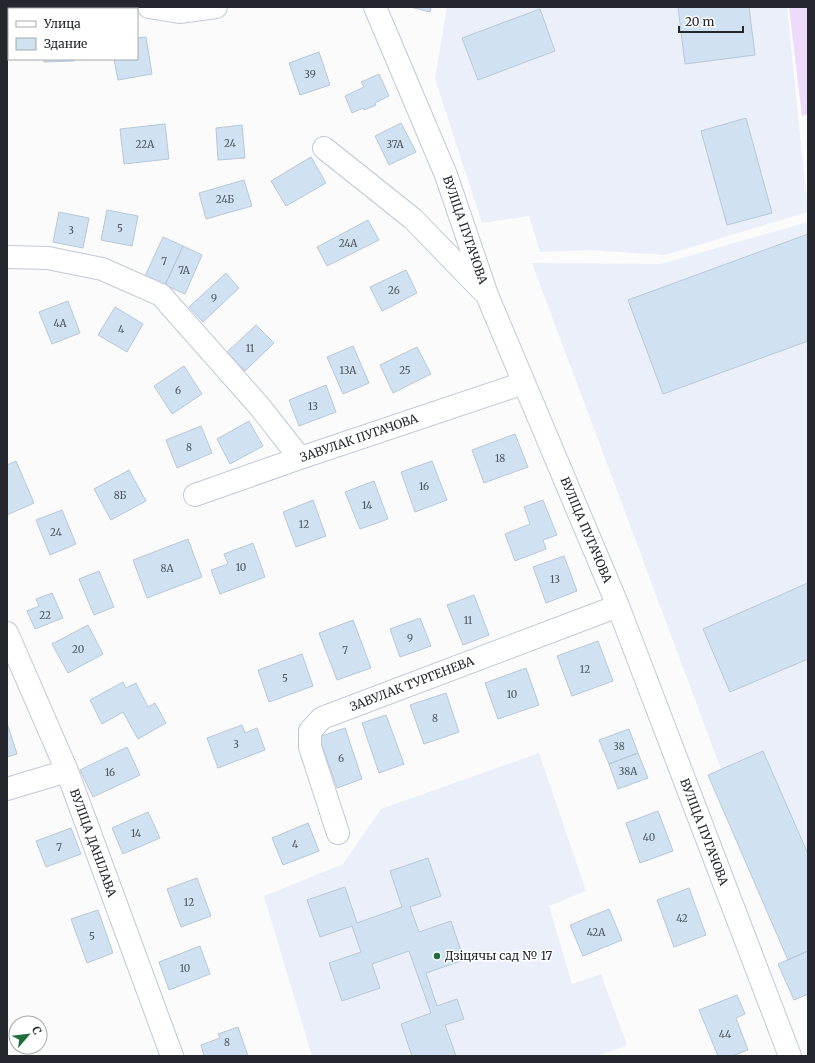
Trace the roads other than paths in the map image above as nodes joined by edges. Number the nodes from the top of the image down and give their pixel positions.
1 (149, 7) edge
2 (216, 7) edge
3 (375, 7) edge
4 (324, 148) dead end
5 (7, 257) edge
6 (487, 295) junction
7 (524, 383) junction
8 (300, 458) junction
9 (195, 495) dead end
10 (618, 606) junction
11 (7, 633) edge
12 (67, 771) junction
13 (7, 789) edge
14 (338, 833) dead end
15 (172, 1056) edge
16 (790, 1056) edge

1 - 2 street
3 - 6 street, ВУЛІЦА ПУГАЧОВА
4 - 6 street
5 - 8 street
6 - 7 street, ВУЛІЦА ПУГАЧОВА
7 - 8 street, ЗАВУЛАК ПУГАЧОВА
7 - 10 street, ВУЛІЦА ПУГАЧОВА
8 - 9 street, ЗАВУЛАК ПУГАЧОВА
10 - 14 street, ЗАВУЛАК ТУРГЕНЕВА
10 - 16 street, ВУЛІЦА ПУГАЧОВА
11 - 12 street, ВУЛІЦА ДАНІЛАВА
12 - 13 street
12 - 15 street, ВУЛІЦА ДАНІЛАВА

